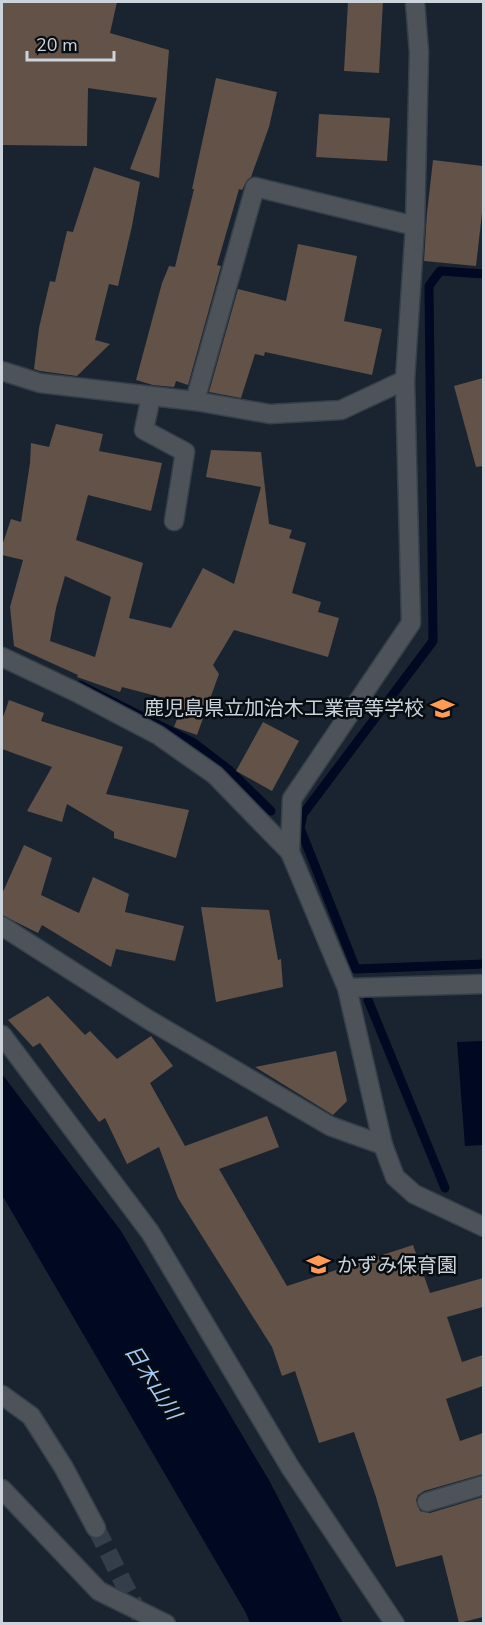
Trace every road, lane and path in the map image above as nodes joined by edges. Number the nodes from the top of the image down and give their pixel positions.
1 (415, 2) edge
2 (415, 226) junction
3 (2, 371) edge
4 (405, 380) junction
5 (151, 396) junction
6 (195, 401) junction
7 (174, 521) dead end
8 (2, 657) edge
9 (290, 852) junction
10 (2, 926) edge
11 (483, 984) edge
12 (347, 988) junction
13 (2, 1035) edge
14 (383, 1145) junction
15 (483, 1227) edge
16 (2, 1395) edge
17 (483, 1485) edge
18 (2, 1490) edge
19 (427, 1502) dead end
20 (96, 1528) tunnel mouth
21 (166, 1623) edge
22 (395, 1623) edge

1 - 2 street
2 - 4 street
2 - 6 street
3 - 5 street
4 - 6 street
4 - 9 street
5 - 6 street
5 - 7 street
8 - 9 street
9 - 12 street
10 - 14 street
11 - 12 street
12 - 14 street
13 - 22 street
14 - 15 street
16 - 20 street
17 - 19 street
18 - 21 street

